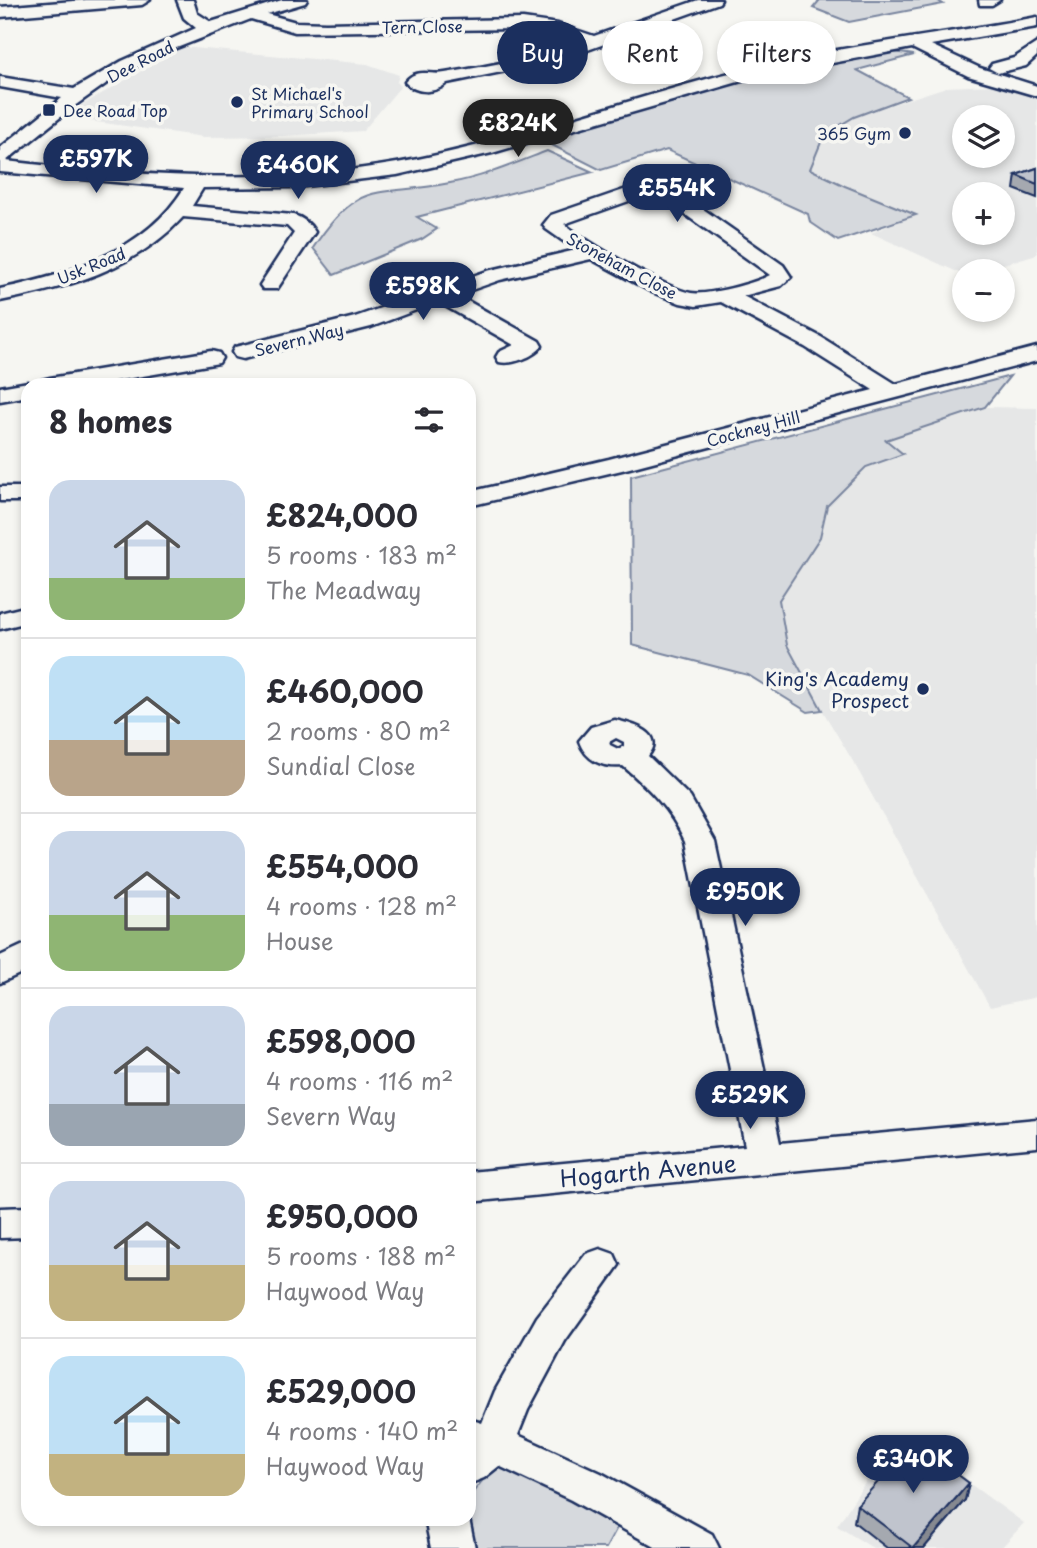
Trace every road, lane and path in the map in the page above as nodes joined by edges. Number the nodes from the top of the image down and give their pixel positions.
1 (142, 0) edge
2 (185, 0) edge
3 (299, 0) edge
4 (713, 0) edge
5 (722, 0) edge
6 (729, 0) edge
7 (0, 12) edge
8 (249, 14) junction
9 (1037, 22) edge
10 (209, 28) junction
11 (594, 42) junction
12 (916, 43) junction
13 (1037, 48) edge
14 (998, 68) dead end
15 (441, 79) dead end
16 (0, 82) edge
17 (1037, 91) edge
18 (78, 95) junction
19 (0, 157) edge
20 (0, 166) edge
21 (197, 183) junction
22 (178, 211) junction
23 (595, 252) junction
24 (270, 285) dead end
25 (439, 293) junction
26 (0, 295) edge
27 (724, 295) junction
28 (1037, 354) edge
29 (507, 357) dead end
30 (92, 378) edge
31 (21, 390) edge
32 (891, 391) junction
33 (0, 394) edge
34 (0, 494) edge
35 (21, 494) edge
36 (476, 497) edge
37 (21, 616) edge
38 (0, 621) edge
39 (629, 756) dead end
40 (21, 959) edge
41 (0, 971) edge
42 (1037, 1133) edge
43 (768, 1158) junction
44 (476, 1186) edge
45 (21, 1222) edge
46 (0, 1223) edge
47 (600, 1265) dead end
48 (477, 1449) edge
49 (448, 1526) edge
50 (453, 1548) edge
51 (697, 1548) edge

1 - 7 street
2 - 10 street
3 - 8 street, Dee Road
4 - 11 street
5 - 6 street
8 - 10 street, Dee Road
8 - 11 street, Tern Close
9 - 12 street
10 - 18 street, Dee Road
11 - 15 street
12 - 17 street
12 - 21 street
13 - 14 street
16 - 18 street
18 - 19 street, Dee Road
20 - 21 street
21 - 22 street, Usk Road
22 - 24 street
22 - 26 street, Usk Road
23 - 25 street, Severn Way
23 - 27 street, Stoneham Close
23 - 27 street, Stoneham Close
25 - 29 street
25 - 30 street, Severn Way
27 - 32 street
28 - 32 street, Cockney Hill
31 - 33 street
32 - 36 street, Cockney Hill
34 - 35 street
37 - 38 street
39 - 43 street
40 - 41 street
42 - 43 street, Hogarth Avenue
43 - 44 street, Hogarth Avenue
45 - 46 street
47 - 48 street
48 - 51 street
49 - 50 street

